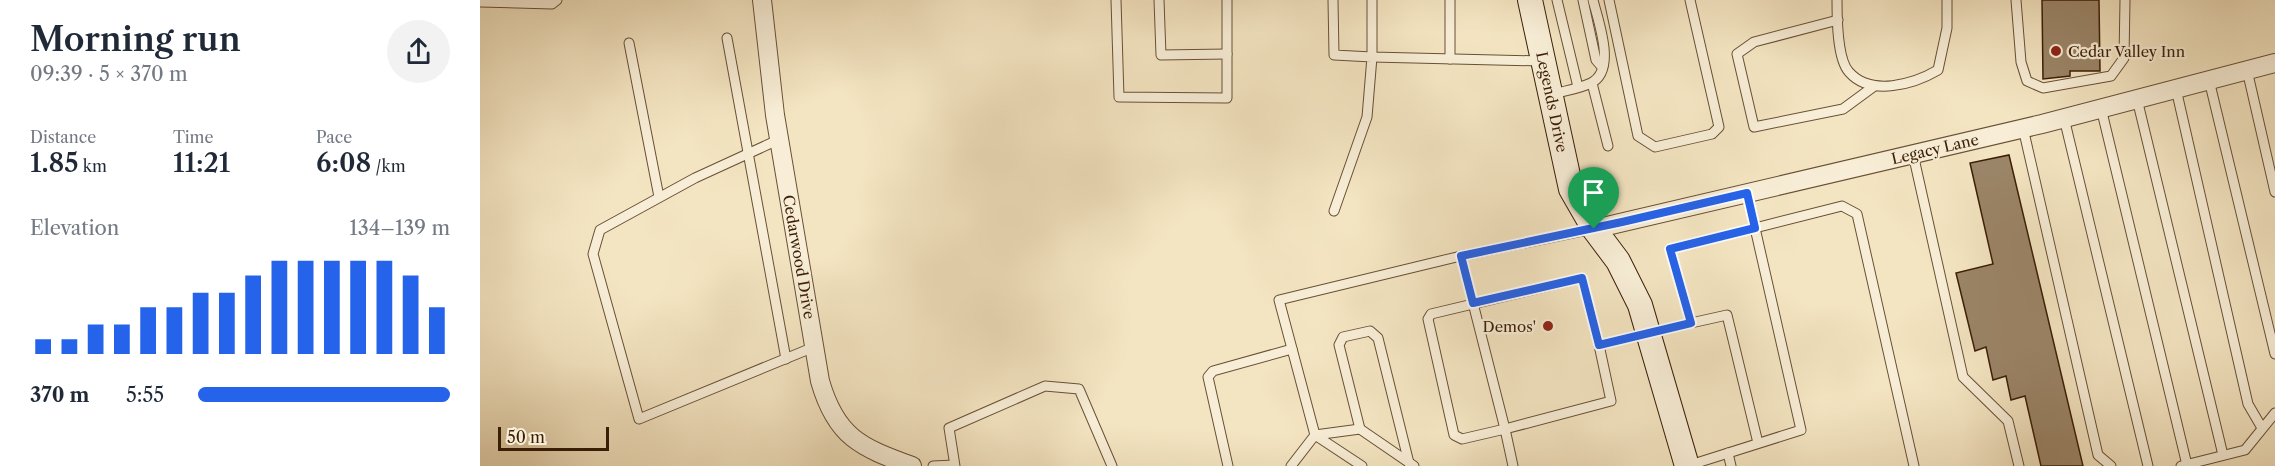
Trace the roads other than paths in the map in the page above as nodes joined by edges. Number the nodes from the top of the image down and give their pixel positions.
1 (557, 0) edge
2 (762, 0) edge
3 (1116, 0) edge
4 (1159, 0) edge
5 (1227, 0) edge
6 (1333, 0) edge
7 (1372, 0) edge
8 (1450, 0) edge
9 (1530, 0) edge
10 (1557, 0) edge
11 (1583, 0) edge
12 (1593, 0) edge
13 (1610, 0) edge
14 (1690, 0) edge
15 (1837, 0) edge
16 (1947, 0) edge
17 (2016, 0) edge
18 (2125, 0) edge
19 (480, 2) edge
20 (1838, 20) junction
21 (727, 38) dead end
22 (629, 43) dead end
23 (1227, 54) junction
24 (1372, 57) junction
25 (1450, 58) junction
26 (1543, 61) junction
27 (2275, 63) edge
28 (1602, 67) junction
29 (2247, 70) junction
30 (2209, 80) junction
31 (1592, 83) junction
32 (1578, 87) junction
33 (1874, 87) junction
34 (2176, 89) junction
35 (1550, 94) junction
36 (2137, 99) junction
37 (2101, 108) junction
38 (2064, 118) junction
39 (2023, 128) junction
40 (780, 139) junction
41 (1608, 146) dead end
42 (1912, 154) junction
43 (747, 155) junction
44 (2275, 192) edge
45 (1747, 193) junction
46 (659, 197) junction
47 (1334, 211) dead end
48 (1755, 228) junction
49 (1594, 229) junction
50 (1461, 256) junction
51 (1473, 303) junction
52 (1691, 323) junction
53 (1648, 333) junction
54 (1599, 345) junction
55 (814, 347) junction
56 (1292, 349) junction
57 (2275, 354) edge
58 (786, 359) junction
59 (2275, 413) edge
60 (2262, 428) junction
61 (1360, 429) junction
62 (1505, 429) junction
63 (1315, 435) junction
64 (1758, 443) junction
65 (1728, 453) junction
66 (2223, 455) junction
67 (1412, 464) edge
68 (2184, 465) edge
69 (912, 466) edge
70 (933, 466) edge
71 (955, 466) edge
72 (1112, 466) edge
73 (1228, 466) edge
74 (1291, 466) edge
75 (1362, 466) edge
76 (1514, 466) edge
77 (1687, 466) edge
78 (1731, 466) edge
79 (1914, 466) edge
80 (2019, 466) edge
81 (2111, 466) edge
82 (2148, 466) edge

1 - 19 lane
2 - 40 street, Cedarwood Drive
3 - 23 lane
4 - 23 lane
5 - 23 lane
6 - 24 lane
7 - 24 lane
8 - 25 lane
9 - 26 street, Legends Drive
10 - 32 lane
11 - 28 lane
12 - 28 lane
13 - 14 lane
15 - 20 lane
16 - 33 lane
17 - 18 lane
20 - 33 lane
20 - 33 lane
21 - 43 lane
22 - 46 lane
24 - 25 lane
24 - 47 lane
25 - 26 lane
26 - 35 street, Legends Drive
27 - 29 street, Legacy Lane
28 - 31 lane
29 - 30 street, Legacy Lane
29 - 44 lane
30 - 34 street, Legacy Lane
30 - 57 lane
31 - 32 lane
31 - 41 lane
32 - 35 lane
34 - 36 street, Legacy Lane
34 - 60 lane
35 - 49 street, Legends Drive
36 - 37 street, Legacy Lane
36 - 66 lane
37 - 38 street, Legacy Lane
37 - 68 lane
38 - 39 street, Legacy Lane
38 - 82 lane
39 - 42 street, Legacy Lane
39 - 81 lane
40 - 43 lane
40 - 55 street, Cedarwood Drive
42 - 45 street, Legacy Lane
42 - 80 lane
43 - 46 lane
43 - 58 lane
45 - 48 lane
45 - 49 street, Legacy Lane
46 - 58 lane
48 - 52 lane
48 - 64 lane
48 - 79 lane
49 - 50 lane
49 - 53 street, Legends Drive
50 - 51 lane
50 - 56 lane
51 - 54 lane
51 - 62 lane
51 - 62 lane
52 - 53 lane
52 - 64 lane
53 - 54 lane
53 - 77 street, Legends Drive
54 - 62 lane
55 - 58 lane
55 - 69 street, Cedarwood Drive
56 - 63 lane
56 - 73 lane
59 - 60 lane
60 - 66 lane
61 - 63 lane
61 - 67 lane
61 - 67 lane
62 - 76 lane
63 - 74 lane
63 - 75 lane
64 - 65 lane
65 - 77 lane
65 - 78 lane
66 - 68 lane
70 - 71 lane
71 - 72 lane

